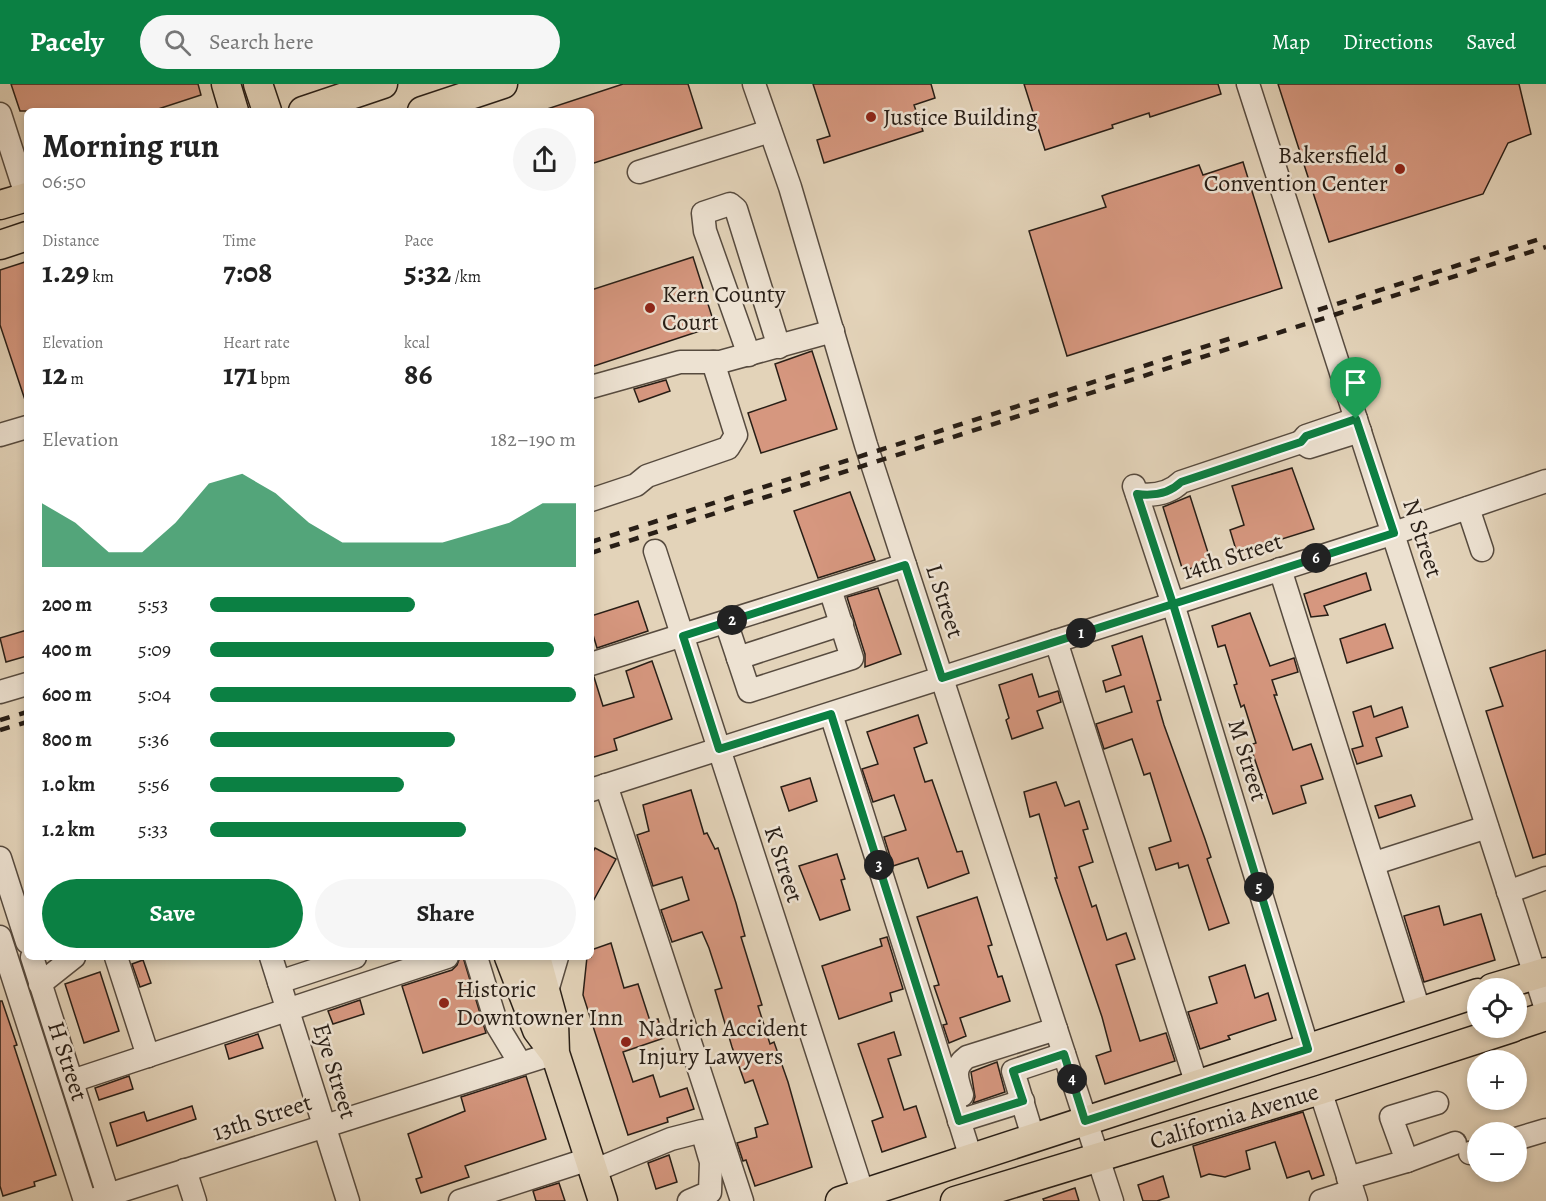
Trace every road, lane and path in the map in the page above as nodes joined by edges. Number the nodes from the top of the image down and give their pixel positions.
1 (226, 84) edge
2 (258, 84) edge
3 (383, 84) edge
4 (503, 84) edge
5 (754, 84) edge
6 (1248, 84) edge
7 (233, 108) edge
8 (266, 108) edge
9 (312, 108) edge
10 (431, 108) edge
11 (0, 114) edge
12 (770, 131) junction
13 (639, 172) dead end
14 (24, 188) edge
15 (24, 198) edge
16 (0, 205) edge
17 (24, 237) edge
18 (0, 245) edge
19 (832, 332) junction
20 (779, 347) junction
21 (749, 355) junction
22 (713, 362) junction
23 (594, 386) edge
24 (1358, 425) junction
25 (24, 428) edge
26 (0, 435) edge
27 (1546, 481) edge
28 (594, 499) edge
29 (1468, 508) junction
30 (1394, 533) junction
31 (1482, 550) dead end
32 (655, 551) dead end
33 (905, 565) junction
34 (1280, 569) junction
35 (830, 589) junction
36 (1173, 604) junction
37 (726, 622) junction
38 (842, 624) junction
39 (683, 636) junction
40 (1056, 641) junction
41 (738, 658) junction
42 (594, 663) edge
43 (942, 678) junction
44 (24, 685) edge
45 (0, 692) edge
46 (831, 714) junction
47 (719, 749) junction
48 (599, 788) edge
49 (1487, 827) junction
50 (0, 858) edge
51 (1375, 863) junction
52 (1546, 878) edge
53 (1508, 892) junction
54 (24, 933) edge
55 (0, 937) edge
56 (33, 960) edge
57 (71, 960) edge
58 (117, 960) edge
59 (272, 960) edge
60 (346, 960) edge
61 (438, 960) edge
62 (477, 960) edge
63 (510, 960) edge
64 (537, 960) edge
65 (556, 960) edge
66 (1541, 974) edge
67 (6, 977) edge
68 (279, 982) junction
69 (40, 984) junction
70 (547, 991) junction
71 (1467, 996) edge
72 (287, 1009) junction
73 (1546, 1009) edge
74 (1419, 1010) junction
75 (1546, 1016) edge
76 (1527, 1022) edge
77 (1056, 1029) junction
78 (1481, 1038) edge
79 (1008, 1044) junction
80 (1308, 1049) junction
81 (555, 1053) junction
82 (1064, 1054) junction
83 (148, 1056) junction
84 (520, 1063) junction
85 (1035, 1064) junction
86 (70, 1077) junction
87 (1197, 1085) junction
88 (1320, 1090) junction
89 (1023, 1101) junction
90 (1437, 1103) dead end
91 (964, 1111) junction
92 (1085, 1121) junction
93 (324, 1125) junction
94 (1546, 1130) edge
95 (1527, 1136) edge
96 (1034, 1137) junction
97 (1467, 1149) edge
98 (971, 1158) junction
99 (1097, 1158) junction
100 (1407, 1161) junction
101 (591, 1165) junction
102 (185, 1170) junction
103 (716, 1183) edge
104 (1352, 1190) edge
105 (851, 1197) edge
106 (98, 1200) edge
107 (195, 1201) edge
108 (348, 1201) edge
109 (460, 1201) edge
110 (603, 1201) edge
111 (689, 1201) edge
112 (742, 1201) edge
113 (955, 1201) edge
114 (1112, 1201) edge
115 (1322, 1201) edge

1 - 7 main road
2 - 8 main road
3 - 9 main road
4 - 10 main road
5 - 12 street, L Street
6 - 24 street, N Street
11 - 14 street
12 - 13 street
12 - 19 street, L Street
15 - 16 main road
17 - 18 main road
19 - 20 street
19 - 33 street, L Street
20 - 21 street
20 - 21 street
21 - 22 street
22 - 23 street
22 - 28 street
24 - 30 street, N Street
24 - 36 street, M Street
25 - 26 street
27 - 29 street, 14th Street
29 - 30 street, 14th Street
29 - 31 street
30 - 34 street, 14th Street
30 - 49 street, N Street
32 - 39 street, K Street
33 - 35 street
33 - 43 street, L Street
34 - 36 street, 14th Street
34 - 51 street
35 - 37 street
35 - 38 street
36 - 40 street, 14th Street
36 - 80 street, M Street
37 - 39 street
37 - 41 street
38 - 41 street
38 - 41 street
39 - 42 street
39 - 47 street, K Street
40 - 43 street, 14th Street
40 - 87 street
43 - 46 street, 14th Street
43 - 77 street, L Street
44 - 45 street
46 - 47 street, 14th Street
46 - 91 street
47 - 48 street, 14th Street
47 - 105 street, K Street
48 - 103 street
49 - 51 street
49 - 53 street, N Street
50 - 54 street
51 - 74 street
52 - 53 street
53 - 66 street, N Street
55 - 67 street, H Street
56 - 69 street, H Street
57 - 69 street
58 - 83 street
59 - 68 street, Eye Street
60 - 68 street
61 - 72 street
62 - 84 street
63 - 81 main road
64 - 70 main road
65 - 70 street
66 - 73 street, N Street
67 - 86 street
67 - 106 street, H Street
68 - 72 street, Eye Street
69 - 86 street, H Street
70 - 81 main road
71 - 74 main road, California Avenue
72 - 83 street
72 - 93 street, Eye Street
74 - 80 main road, California Avenue
75 - 76 main road
77 - 79 street
77 - 82 street, L Street
78 - 88 main road, California Avenue
79 - 85 street
79 - 91 street
80 - 87 main road, California Avenue
81 - 84 street, 13th Street
81 - 101 main road
82 - 85 street
82 - 92 street, L Street
83 - 86 street
84 - 93 street, 13th Street
85 - 89 street
86 - 106 street, H Street
87 - 92 main road, California Avenue
88 - 99 main road, California Avenue
88 - 104 street
89 - 91 street
89 - 96 street
90 - 100 street
91 - 98 street
92 - 96 main road, California Avenue
92 - 99 street, L Street
93 - 102 street, 13th Street
93 - 108 street, Eye Street
94 - 95 street
96 - 98 main road, California Avenue
97 - 100 street
98 - 105 main road, California Avenue
99 - 113 main road, California Avenue
99 - 114 street, L Street
100 - 104 street
101 - 103 street
101 - 109 street
101 - 110 main road
102 - 106 street, 13th Street
102 - 107 street
103 - 111 street
103 - 112 street
104 - 115 street

